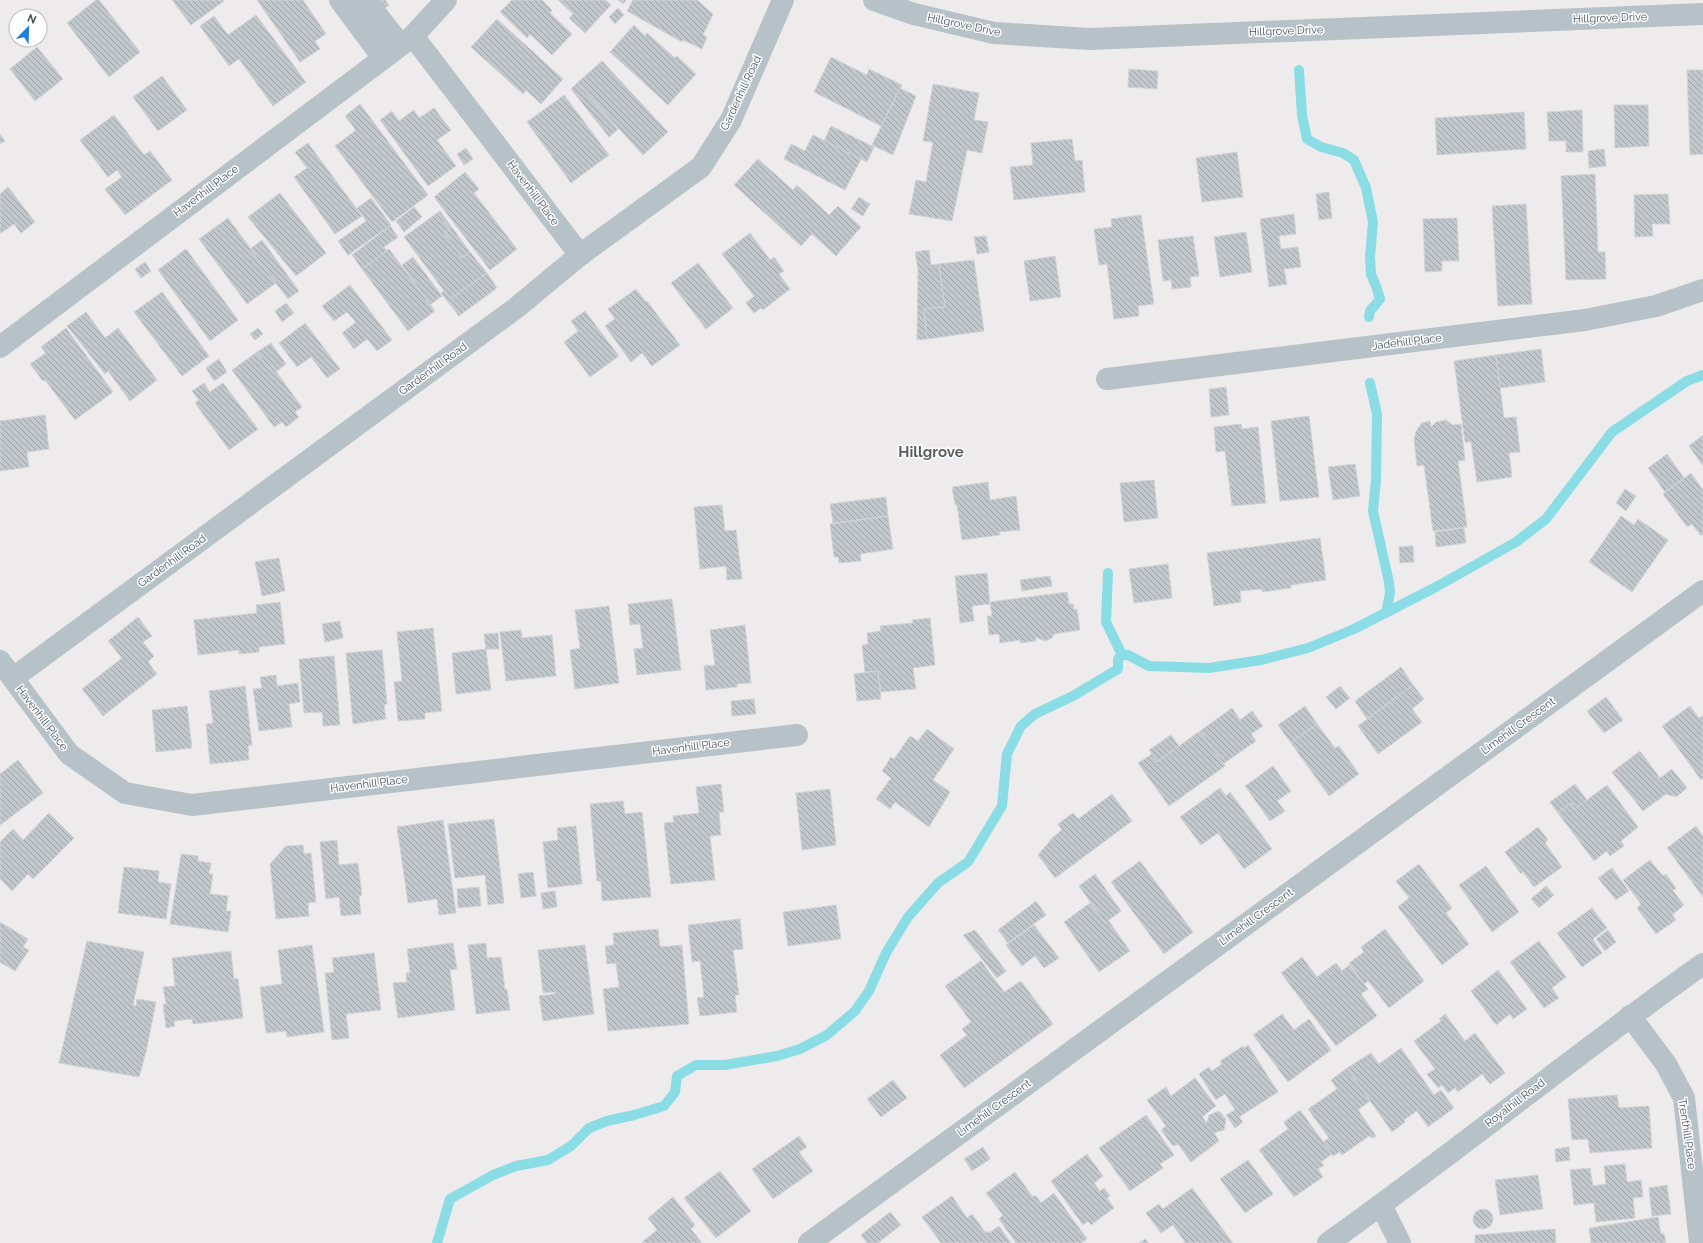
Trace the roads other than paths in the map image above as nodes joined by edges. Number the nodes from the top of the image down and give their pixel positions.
1 (340, 0) edge
2 (365, 0) edge
3 (446, 0) edge
4 (783, 0) edge
5 (874, 0) edge
6 (1703, 14) edge
7 (406, 40) junction
8 (383, 58) junction
9 (580, 255) junction
10 (1703, 290) edge
11 (0, 347) edge
12 (1107, 379) dead end
13 (1703, 591) edge
14 (0, 661) edge
15 (13, 678) junction
16 (797, 735) dead end
17 (1703, 964) edge
18 (1630, 1016) junction
19 (1381, 1205) junction
20 (809, 1243) edge
21 (1328, 1243) edge
22 (1400, 1243) edge
23 (1700, 1243) edge

1 - 8 street
2 - 7 street
3 - 7 street, Havenhill Place
4 - 9 street, Gardenhill Road
5 - 6 street, Hillgrove Drive
7 - 8 street, Havenhill Place
7 - 9 street, Havenhill Place
8 - 11 street, Havenhill Place
9 - 15 street, Gardenhill Road
10 - 12 street, Jadehill Place
13 - 20 street, Limehill Crescent
14 - 15 street, Havenhill Place
15 - 16 street, Havenhill Place
17 - 18 street, Royalhill Road
18 - 19 street, Royalhill Road
18 - 23 street, Trenthill Place
19 - 21 street, Royalhill Road
19 - 22 street

